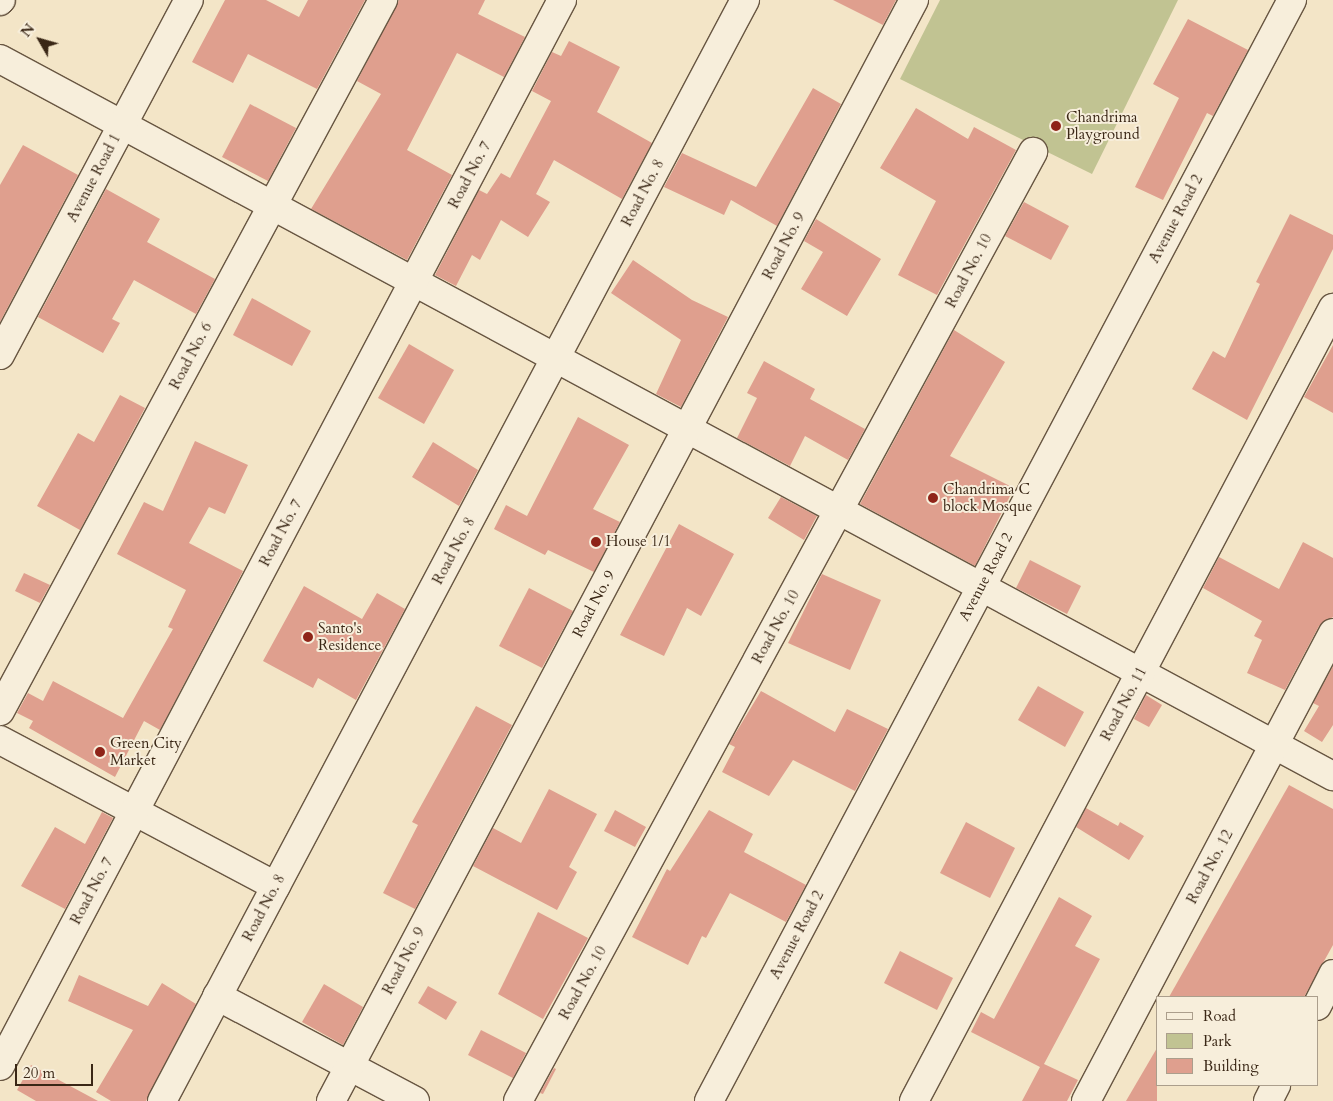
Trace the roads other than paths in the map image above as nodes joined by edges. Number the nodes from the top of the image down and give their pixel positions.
1 (189, 0) edge
2 (383, 0) edge
3 (562, 0) edge
4 (745, 0) edge
5 (914, 0) edge
6 (1292, 0) edge
7 (0, 59) edge
8 (122, 125) junction
9 (1033, 152) dead end
10 (272, 206) junction
11 (414, 282) junction
12 (1333, 308) edge
13 (0, 356) edge
14 (555, 358) junction
15 (686, 429) junction
16 (840, 511) junction
17 (981, 587) junction
18 (1333, 633) edge
19 (1140, 673) junction
20 (0, 712) edge
21 (0, 740) edge
22 (1274, 745) junction
23 (1333, 776) edge
24 (134, 811) junction
25 (276, 886) junction
26 (1333, 974) edge
27 (218, 996) junction
28 (1318, 1004) edge
29 (0, 1066) edge
30 (349, 1066) junction
31 (1276, 1086) edge
32 (162, 1101) edge
33 (330, 1101) edge
34 (415, 1101) edge
35 (518, 1101) edge
36 (709, 1101) edge
37 (914, 1101) edge
38 (1086, 1101) edge
39 (1268, 1101) edge

1 - 8 street, Avenue Road 1
2 - 10 street, Road No. 6
3 - 11 street, Road No. 7
4 - 14 street, Road No. 8
5 - 15 street, Road No. 9
6 - 17 street, Avenue Road 2
7 - 8 street
8 - 10 street
8 - 13 street, Avenue Road 1
9 - 16 street, Road No. 10
10 - 11 street
10 - 20 street, Road No. 6
11 - 14 street
11 - 24 street, Road No. 7
12 - 19 street, Road No. 11
14 - 15 street
14 - 25 street, Road No. 8
15 - 16 street
15 - 30 street, Road No. 9
16 - 17 street
16 - 35 street, Road No. 10
17 - 19 street
17 - 36 street, Avenue Road 2
18 - 22 street, Road No. 12
19 - 22 street
19 - 37 street, Road No. 11
21 - 24 street
22 - 23 street
22 - 38 street, Road No. 12
24 - 25 street
24 - 29 street, Road No. 7
25 - 27 street, Road No. 8
26 - 28 street
27 - 30 street
27 - 32 street, Road No. 8
30 - 33 street, Road No. 9
30 - 34 street
31 - 39 street

